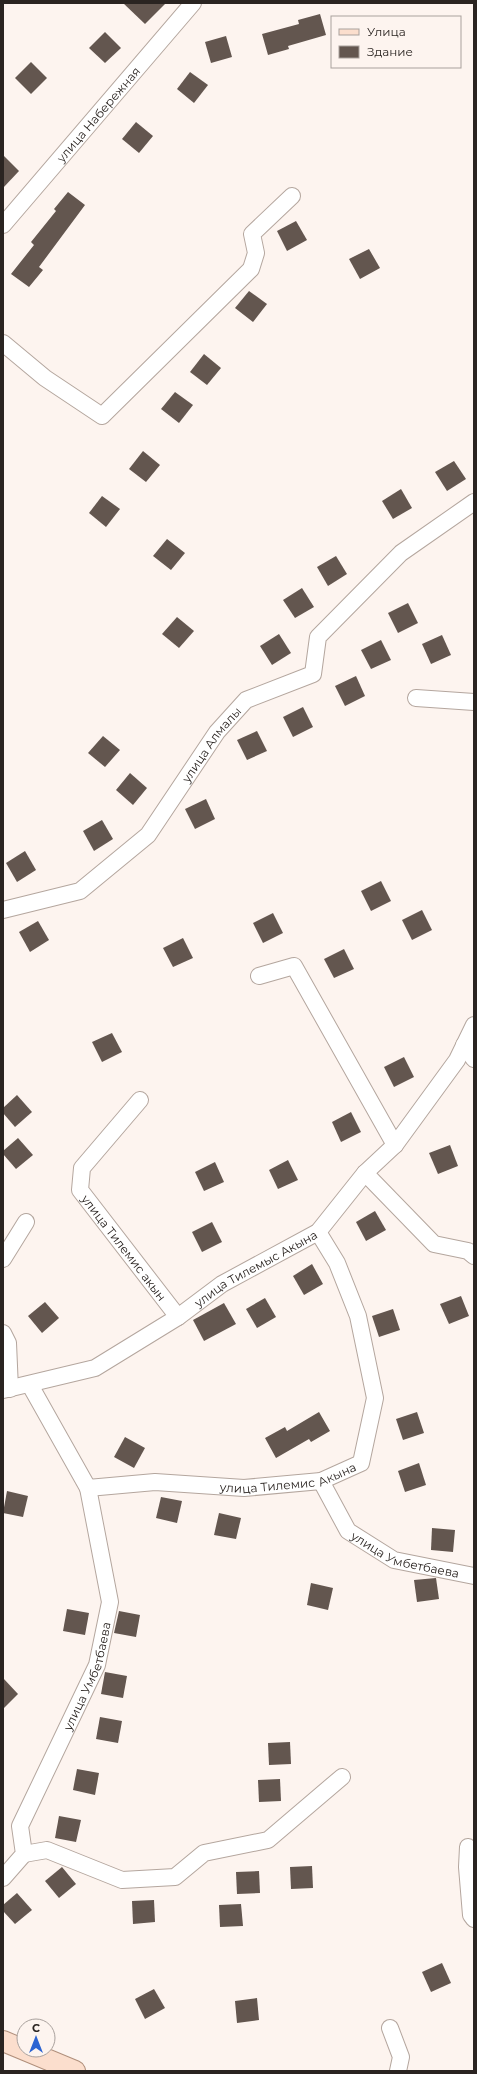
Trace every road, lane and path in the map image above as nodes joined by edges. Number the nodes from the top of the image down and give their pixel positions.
1 (193, 3) edge
2 (292, 196) dead end
3 (3, 225) edge
4 (3, 343) edge
5 (474, 502) edge
6 (416, 698) dead end
7 (474, 702) edge
8 (3, 910) edge
9 (259, 976) dead end
10 (474, 1025) edge
11 (464, 1045) junction
12 (474, 1059) edge
13 (140, 1100) dead end
14 (395, 1145) junction
15 (365, 1174) junction
16 (26, 1222) dead end
17 (318, 1232) junction
18 (474, 1256) edge
19 (3, 1259) edge
20 (178, 1317) junction
21 (3, 1334) edge
22 (30, 1385) junction
23 (6, 1389) edge
24 (321, 1481) junction
25 (88, 1488) junction
26 (474, 1576) edge
27 (342, 1777) dead end
28 (468, 1847) dead end
29 (24, 1854) junction
30 (3, 1878) edge
31 (474, 1919) edge
32 (390, 2028) dead end
33 (3, 2041) edge
34 (75, 2071) edge
35 (398, 2071) edge

1 - 3 street, улица Набережная
2 - 4 street
5 - 8 street, улица Алмалы
6 - 7 street
9 - 14 street
10 - 11 street, улица Тилемыс Акына
11 - 12 street
11 - 14 street, улица Тилемыс Акына
13 - 20 street, улица Тилемис акын
14 - 15 street, улица Тилемыс Акына
15 - 17 street, улица Тилемыс Акына
15 - 18 street
16 - 19 street
17 - 20 street, улица Тилемыс Акына
17 - 24 street, улица Тилемис Акына
20 - 22 street, улица Тилемыс Акына
21 - 23 street
22 - 23 street, улица Тилемыс Акына
22 - 25 street
24 - 25 street, улица Тилемис Акына
24 - 26 street, улица Умбетбаева
25 - 29 street, улица Умбетбаева
27 - 29 street
28 - 31 street
29 - 30 street
32 - 35 street
33 - 34 main road

